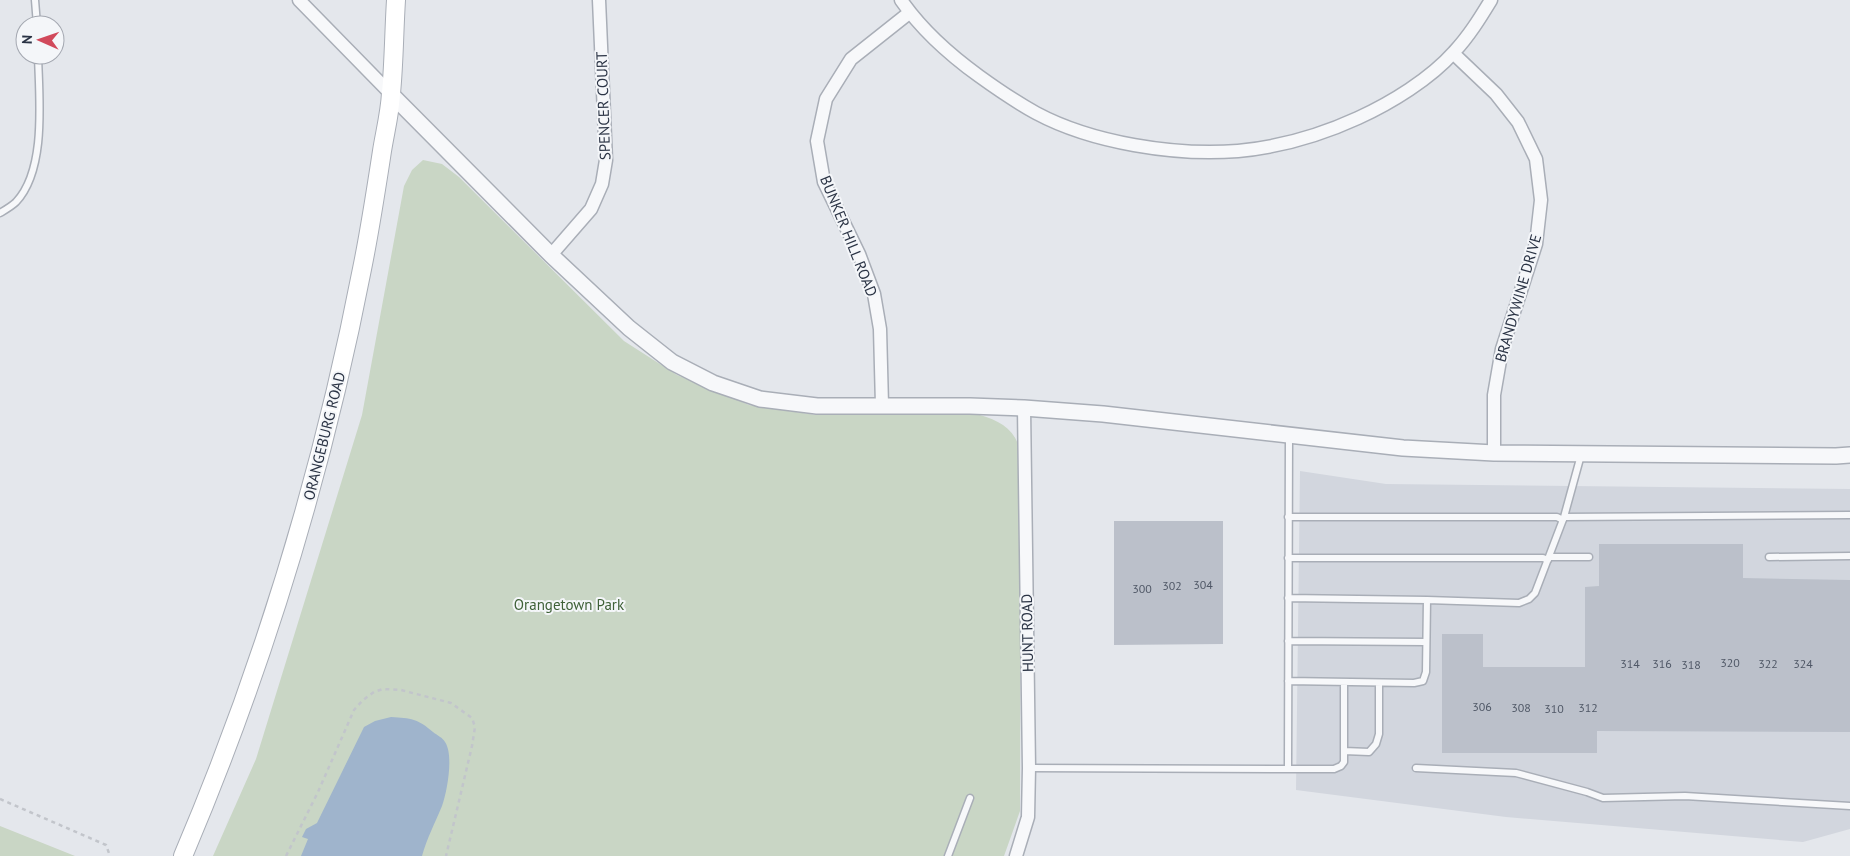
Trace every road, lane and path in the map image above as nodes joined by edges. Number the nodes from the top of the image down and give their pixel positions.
1 (35, 0) edge
2 (299, 0) edge
3 (396, 0) edge
4 (599, 0) edge
5 (901, 0) edge
6 (1491, 0) edge
7 (909, 12) junction
8 (36, 15) edge
9 (1454, 54) junction
10 (38, 65) edge
11 (392, 94) junction
12 (0, 213) edge
13 (551, 255) junction
14 (882, 405) junction
15 (1024, 408) junction
16 (1289, 435) junction
17 (1494, 453) junction
18 (1581, 454) junction
19 (1850, 455) edge
20 (1850, 515) edge
21 (1288, 517) junction
22 (1564, 518) junction
23 (1850, 556) edge
24 (1589, 557) dead end
25 (1769, 557) dead end
26 (1288, 558) junction
27 (1548, 558) junction
28 (1288, 598) junction
29 (1427, 600) junction
30 (1288, 641) junction
31 (1426, 642) junction
32 (1288, 681) junction
33 (1344, 682) junction
34 (1379, 683) junction
35 (1344, 752) junction
36 (1030, 768) junction
37 (1416, 768) dead end
38 (1288, 769) junction
39 (970, 798) dead end
40 (0, 799) edge
41 (1850, 806) edge
42 (110, 856) edge
43 (183, 856) edge
44 (286, 856) edge
45 (446, 856) edge
46 (948, 856) edge
47 (1016, 856) edge

1 - 8 lane
2 - 11 street
3 - 11 main road, ORANGEBURG ROAD
4 - 13 street, SPENCER COURT
5 - 7 street
6 - 9 street
7 - 9 street
7 - 14 street, BUNKER HILL ROAD
9 - 17 street, BRANDYWINE DRIVE
10 - 12 lane
11 - 13 street
11 - 43 main road, ORANGEBURG ROAD
13 - 14 street
14 - 15 street
15 - 16 street
15 - 36 street, HUNT ROAD
16 - 17 street
16 - 21 lane
17 - 18 street
18 - 19 street
18 - 22 lane
20 - 22 lane
21 - 22 lane
21 - 26 lane
22 - 27 lane
23 - 25 lane
24 - 27 lane
26 - 27 lane
26 - 28 lane
27 - 29 lane
28 - 29 lane
28 - 30 lane
29 - 31 lane
30 - 31 lane
30 - 32 lane
31 - 34 lane
32 - 33 lane
32 - 38 lane
33 - 34 lane
33 - 35 lane
34 - 35 lane
35 - 38 lane
36 - 38 lane
36 - 47 street, HUNT ROAD
37 - 41 lane
39 - 46 lane
40 - 42 path
44 - 45 path

